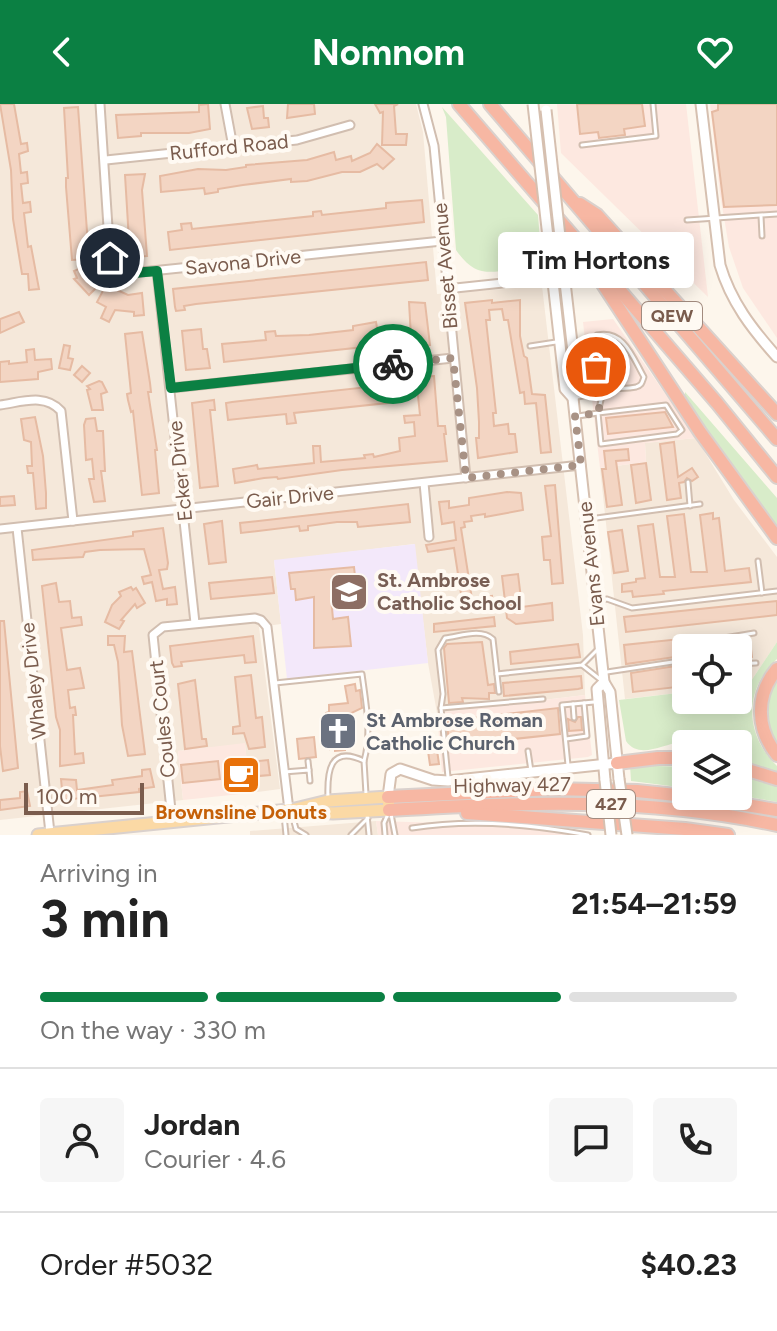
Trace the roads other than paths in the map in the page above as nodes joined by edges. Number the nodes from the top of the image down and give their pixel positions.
1 (100, 104) edge
2 (225, 104) edge
3 (423, 104) edge
4 (459, 104) edge
5 (490, 104) edge
6 (533, 104) edge
7 (653, 104) edge
8 (701, 104) edge
9 (546, 107) edge
10 (714, 121) dead end
11 (702, 122) junction
12 (350, 125) dead end
13 (582, 145) dead end
14 (233, 147) junction
15 (106, 160) junction
16 (566, 194) junction
17 (777, 214) edge
18 (761, 215) junction
19 (712, 218) junction
20 (687, 220) dead end
21 (762, 236) dead end
22 (575, 239) junction
23 (442, 241) junction
24 (157, 271) junction
25 (503, 283) dead end
26 (446, 289) junction
27 (560, 342) junction
28 (530, 346) dead end
29 (777, 357) edge
30 (453, 358) junction
31 (171, 388) junction
32 (599, 392) junction
33 (573, 398) junction
34 (0, 405) edge
35 (598, 413) junction
36 (777, 414) edge
37 (575, 416) junction
38 (777, 439) edge
39 (581, 465) junction
40 (777, 477) edge
41 (466, 478) junction
42 (688, 482) dead end
43 (424, 483) junction
44 (700, 504) dead end
45 (690, 505) junction
46 (183, 508) junction
47 (587, 520) junction
48 (73, 521) junction
49 (17, 528) junction
50 (0, 529) edge
51 (429, 537) dead end
52 (777, 538) edge
53 (758, 561) dead end
54 (777, 591) edge
55 (762, 593) junction
56 (595, 601) junction
57 (195, 623) junction
58 (754, 633) dead end
59 (748, 634) edge
60 (600, 646) junction
61 (672, 663) edge
62 (752, 663) edge
63 (756, 663) dead end
64 (582, 665) junction
65 (777, 669) edge
66 (497, 674) junction
67 (603, 677) junction
68 (275, 683) junction
69 (499, 692) dead end
70 (543, 699) dead end
71 (598, 701) junction
72 (584, 703) junction
73 (573, 704) junction
74 (441, 708) junction
75 (574, 718) dead end
76 (575, 731) dead end
77 (576, 738) junction
78 (566, 739) junction
79 (528, 751) dead end
80 (777, 755) edge
81 (672, 758) edge
82 (308, 761) dead end
83 (364, 761) junction
84 (610, 763) junction
85 (569, 768) junction
86 (309, 770) junction
87 (752, 771) edge
88 (284, 772) junction
89 (531, 772) junction
90 (777, 779) edge
91 (310, 781) dead end
92 (448, 781) junction
93 (672, 794) edge
94 (366, 798) junction
95 (328, 801) junction
96 (388, 804) junction
97 (752, 806) edge
98 (444, 807) junction
99 (288, 810) junction
100 (777, 810) edge
101 (367, 815) junction
102 (172, 820) junction
103 (777, 825) edge
104 (649, 826) junction
105 (412, 828) dead end
106 (44, 834) edge
107 (286, 835) edge
108 (306, 835) edge
109 (351, 835) edge
110 (369, 835) edge
111 (385, 835) edge
112 (395, 835) edge
113 (588, 835) edge
114 (611, 835) edge
115 (627, 835) edge
116 (685, 835) edge
117 (728, 835) edge

1 - 15 street, Savona Drive
2 - 14 street
3 - 23 street, Bisset Avenue
4 - 22 highway
5 - 16 highway, QEW
6 - 27 main road, Evans Avenue, bridge
7 - 13 lane
8 - 11 main road
9 - 33 main road, Evans Avenue, bridge
10 - 11 lane
11 - 19 main road
12 - 14 street, Rufford Road
14 - 15 street, Rufford Road
15 - 24 street, Savona Drive
16 - 36 highway
16 - 38 highway, QEW
17 - 18 lane
18 - 19 lane
18 - 21 lane
19 - 20 lane
19 - 29 main road
22 - 40 highway
22 - 52 highway
23 - 24 street, Savona Drive
23 - 26 street, Bisset Avenue
24 - 31 street, Ecker Drive
25 - 26 street
26 - 30 street, Bisset Avenue
27 - 28 lane
27 - 33 main road, Evans Avenue
30 - 31 street
30 - 41 street, Bisset Avenue
31 - 46 street, Ecker Drive
32 - 32 lane
32 - 33 lane
32 - 35 lane
33 - 37 main road, Evans Avenue
34 - 48 street
35 - 35 lane
35 - 37 lane
37 - 39 main road, Evans Avenue
39 - 41 street, Gair Drive
39 - 47 main road, Evans Avenue
41 - 43 street, Gair Drive
42 - 45 lane
43 - 46 street, Gair Drive
43 - 51 street
44 - 45 lane
45 - 47 lane
46 - 48 street, Gair Drive
46 - 57 street, Ecker Drive
47 - 56 main road, Evans Avenue
48 - 49 street, Gair Drive
49 - 50 street, Gair Drive
49 - 106 street, Whaley Drive
53 - 55 lane
54 - 55 lane
55 - 56 lane
56 - 60 main road, Evans Avenue
57 - 68 street, Coules Court
57 - 102 street, Coules Court
58 - 59 lane
60 - 64 lane
60 - 67 main road, Evans Avenue
61 - 67 lane
62 - 63 lane
64 - 66 lane
64 - 67 lane
65 - 80 highway
66 - 69 lane
66 - 74 lane
67 - 71 main road, Evans Avenue
67 - 84 main road, Evans Avenue
68 - 83 lane
68 - 88 street, Coules Court
70 - 74 lane
71 - 72 lane
71 - 84 main road, Evans Avenue
72 - 73 lane
72 - 77 lane
73 - 75 lane
73 - 78 lane
74 - 92 lane
76 - 77 lane
77 - 78 lane
78 - 85 lane
79 - 89 lane
81 - 84 highway
82 - 86 lane
83 - 94 lane
83 - 95 lane
84 - 85 main road
84 - 114 main road, Evans Avenue, bridge
84 - 115 main road, Evans Avenue, bridge
85 - 89 main road
86 - 88 lane
86 - 91 lane
87 - 90 highway
88 - 99 street, Coules Court
89 - 92 main road
92 - 96 main road
93 - 96 highway, Highway 427 / 427
94 - 95 main road
94 - 96 main road
95 - 99 main road
96 - 98 highway, Highway 427
96 - 101 main road
96 - 111 lane
96 - 112 lane
97 - 100 highway, Highway 427 / 427
98 - 103 highway, Highway 427 / 427
98 - 104 highway
99 - 101 main road
99 - 102 main road
99 - 107 lane
99 - 108 lane
101 - 109 lane
101 - 110 lane
102 - 106 main road
104 - 116 highway
104 - 117 highway
105 - 113 lane

